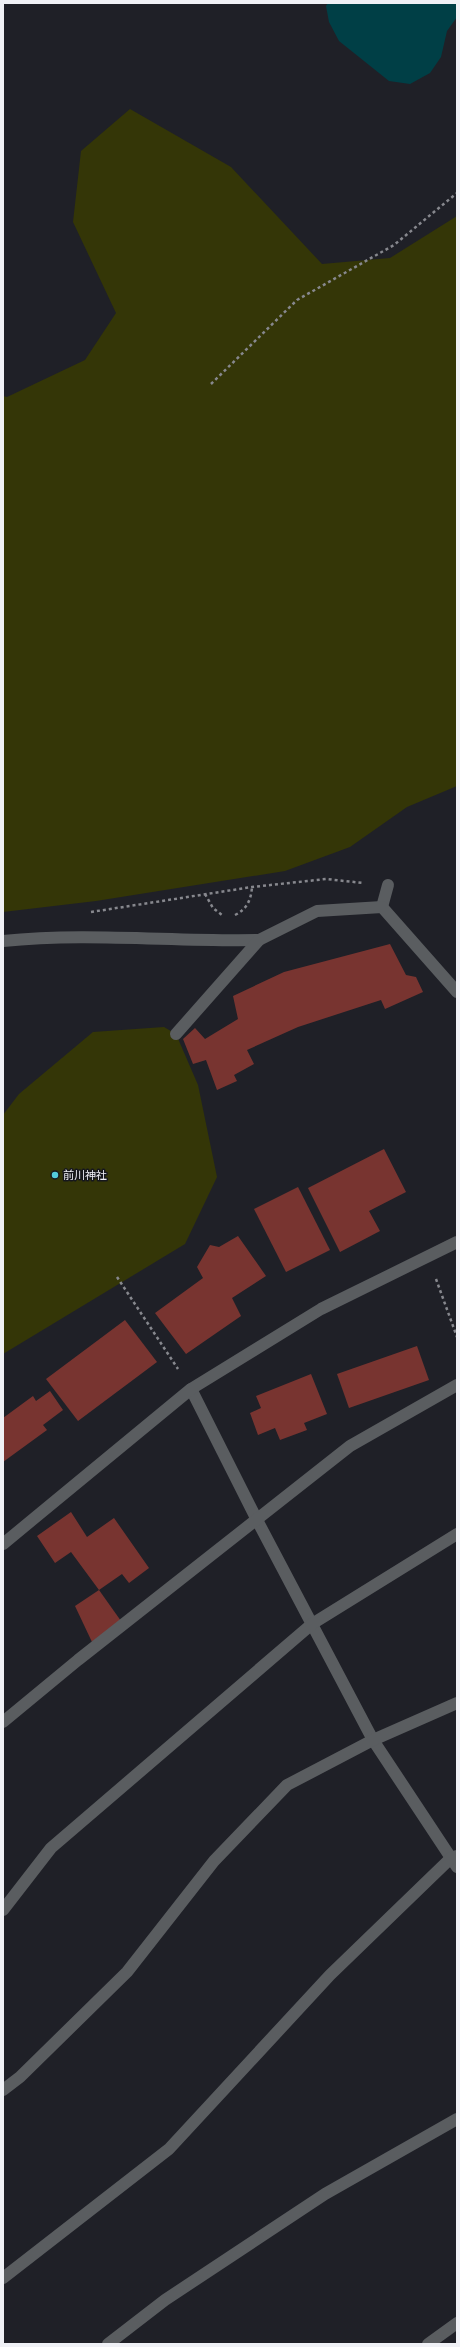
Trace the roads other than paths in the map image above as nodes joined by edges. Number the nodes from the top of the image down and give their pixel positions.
1 (388, 885) road end
2 (382, 907) junction
3 (259, 940) junction
4 (3, 941) edge
5 (457, 992) edge
6 (176, 1034) dead end
7 (457, 1242) edge
8 (457, 1385) edge
9 (191, 1389) junction
10 (256, 1520) junction
11 (457, 1534) edge
12 (3, 1544) edge
13 (312, 1624) junction
14 (457, 1703) edge
15 (3, 1722) edge
16 (373, 1740) junction
17 (455, 1861) edge
18 (3, 1910) edge
19 (3, 2090) edge
20 (457, 2119) edge
21 (3, 2278) edge
22 (457, 2323) edge
23 (108, 2344) edge
24 (428, 2344) edge

1 - 2 street
2 - 3 street
2 - 5 street
3 - 4 street
3 - 6 street
7 - 9 street
8 - 10 street
9 - 10 street
9 - 12 street
10 - 13 street
10 - 15 street
11 - 13 street
13 - 16 street
13 - 18 street
14 - 16 street
16 - 17 street
16 - 19 street
17 - 21 street
20 - 23 street
22 - 24 street

